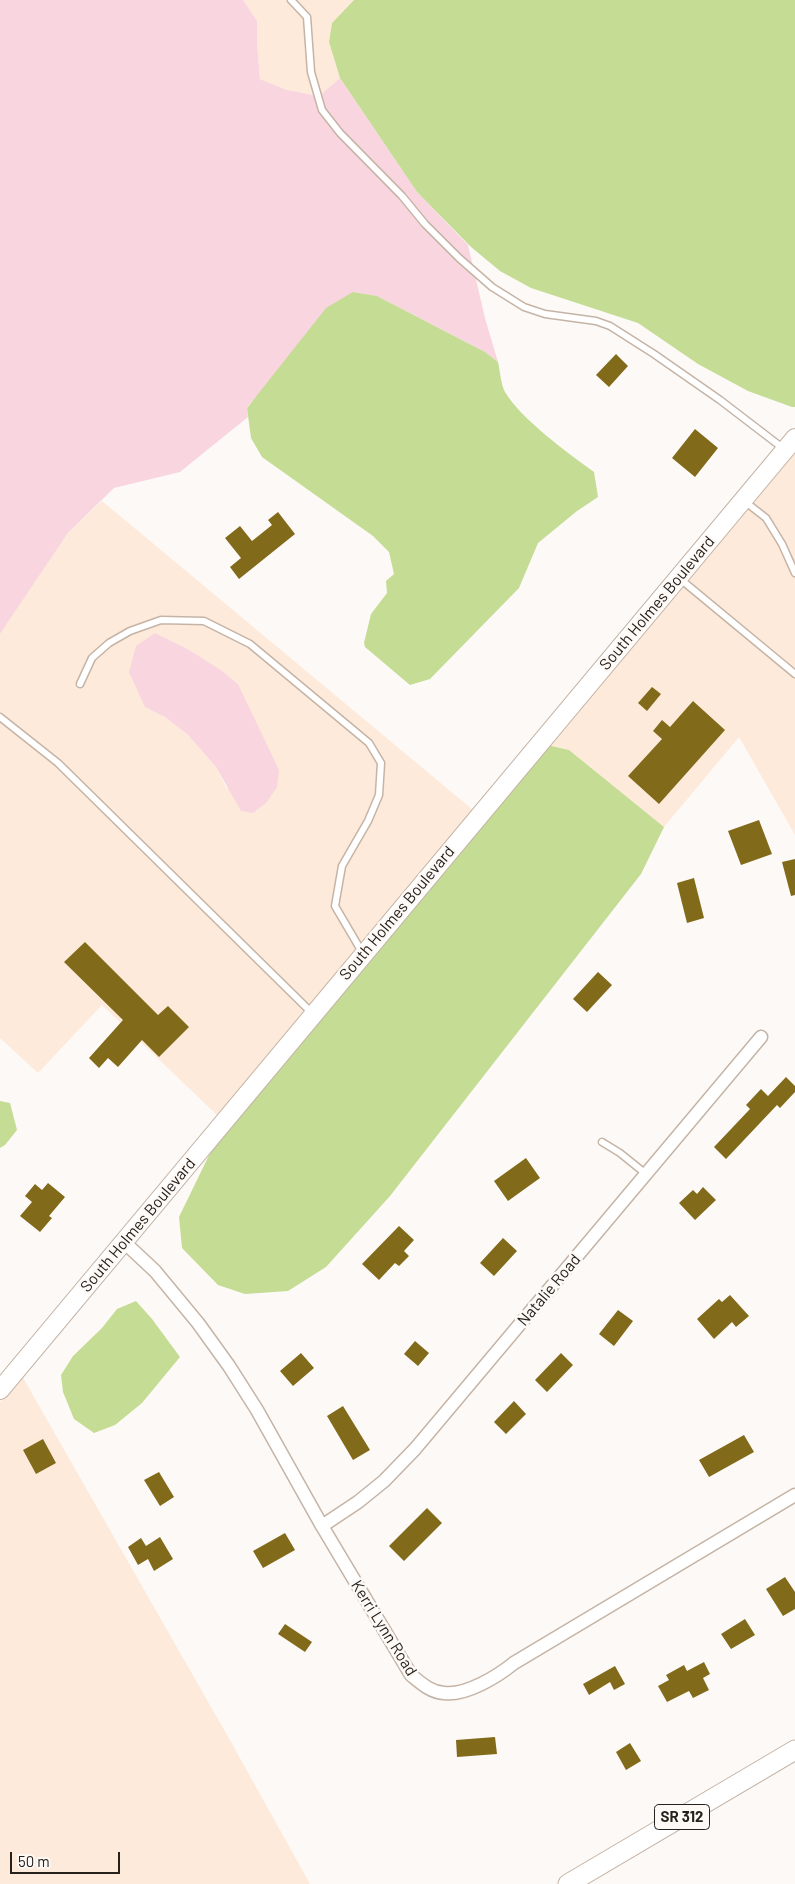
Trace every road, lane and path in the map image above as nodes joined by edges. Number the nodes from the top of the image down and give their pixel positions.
1 (291, 0) edge
2 (790, 444) edge
3 (743, 500) junction
4 (795, 573) edge
5 (678, 577) junction
6 (795, 674) edge
7 (80, 684) dead end
8 (0, 717) edge
9 (363, 953) junction
10 (313, 1014) junction
11 (761, 1037) dead end
12 (602, 1142) dead end
13 (646, 1174) junction
14 (124, 1242) junction
15 (0, 1390) edge
16 (795, 1495) edge
17 (322, 1526) junction
18 (795, 1750) edge
19 (568, 1884) edge

1 - 2 lane
2 - 3 main road, South Holmes Boulevard
3 - 4 lane
3 - 5 main road, South Holmes Boulevard
5 - 6 lane
5 - 9 main road, South Holmes Boulevard
7 - 9 lane
8 - 10 lane
9 - 10 main road, South Holmes Boulevard
10 - 14 main road, South Holmes Boulevard
11 - 13 street, Natalie Road
12 - 13 lane
13 - 17 street, Natalie Road
14 - 15 main road, South Holmes Boulevard
14 - 17 street, Kerri Lynn Road
16 - 17 street, Kerri Lynn Road
18 - 19 main road, SR 312

